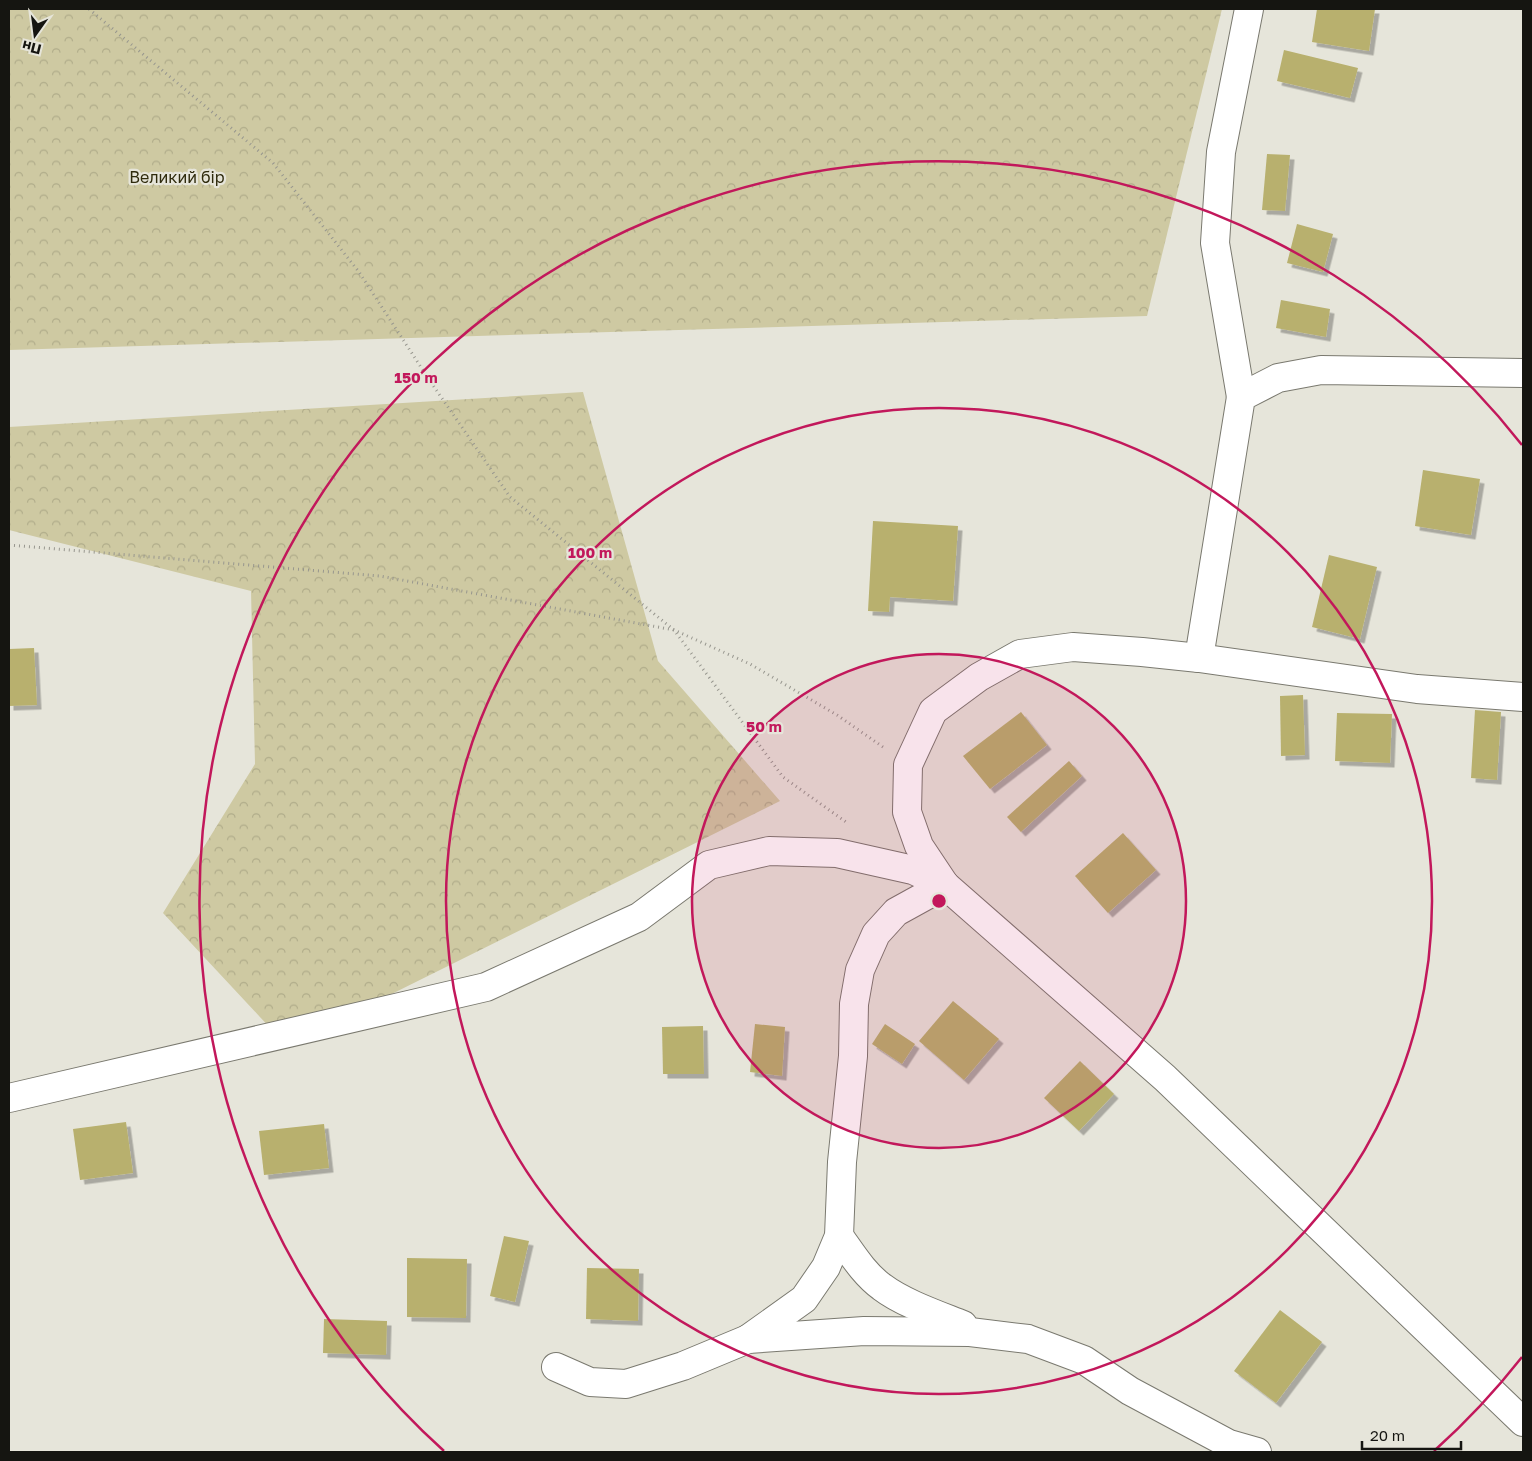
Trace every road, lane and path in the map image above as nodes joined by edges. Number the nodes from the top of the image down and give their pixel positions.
1 (88, 9) edge
2 (1249, 9) edge
3 (1523, 373) edge
4 (1241, 397) junction
5 (9, 545) edge
6 (674, 630) junction
7 (1199, 658) junction
8 (1523, 697) edge
9 (908, 765) junction
10 (848, 824) dead end
11 (945, 885) junction
12 (9, 1098) edge
13 (839, 1236) junction
14 (984, 1333) junction
15 (748, 1340) junction
16 (556, 1367) dead end
17 (1523, 1422) edge
18 (1257, 1452) edge

1 - 6 path
2 - 4 street
3 - 4 street
4 - 7 street
5 - 6 path
6 - 9 path
6 - 10 path
7 - 8 street
7 - 9 street
9 - 11 street
11 - 12 street
11 - 13 street
11 - 17 street
13 - 14 street
13 - 15 street
14 - 15 street
14 - 18 street
15 - 16 street

